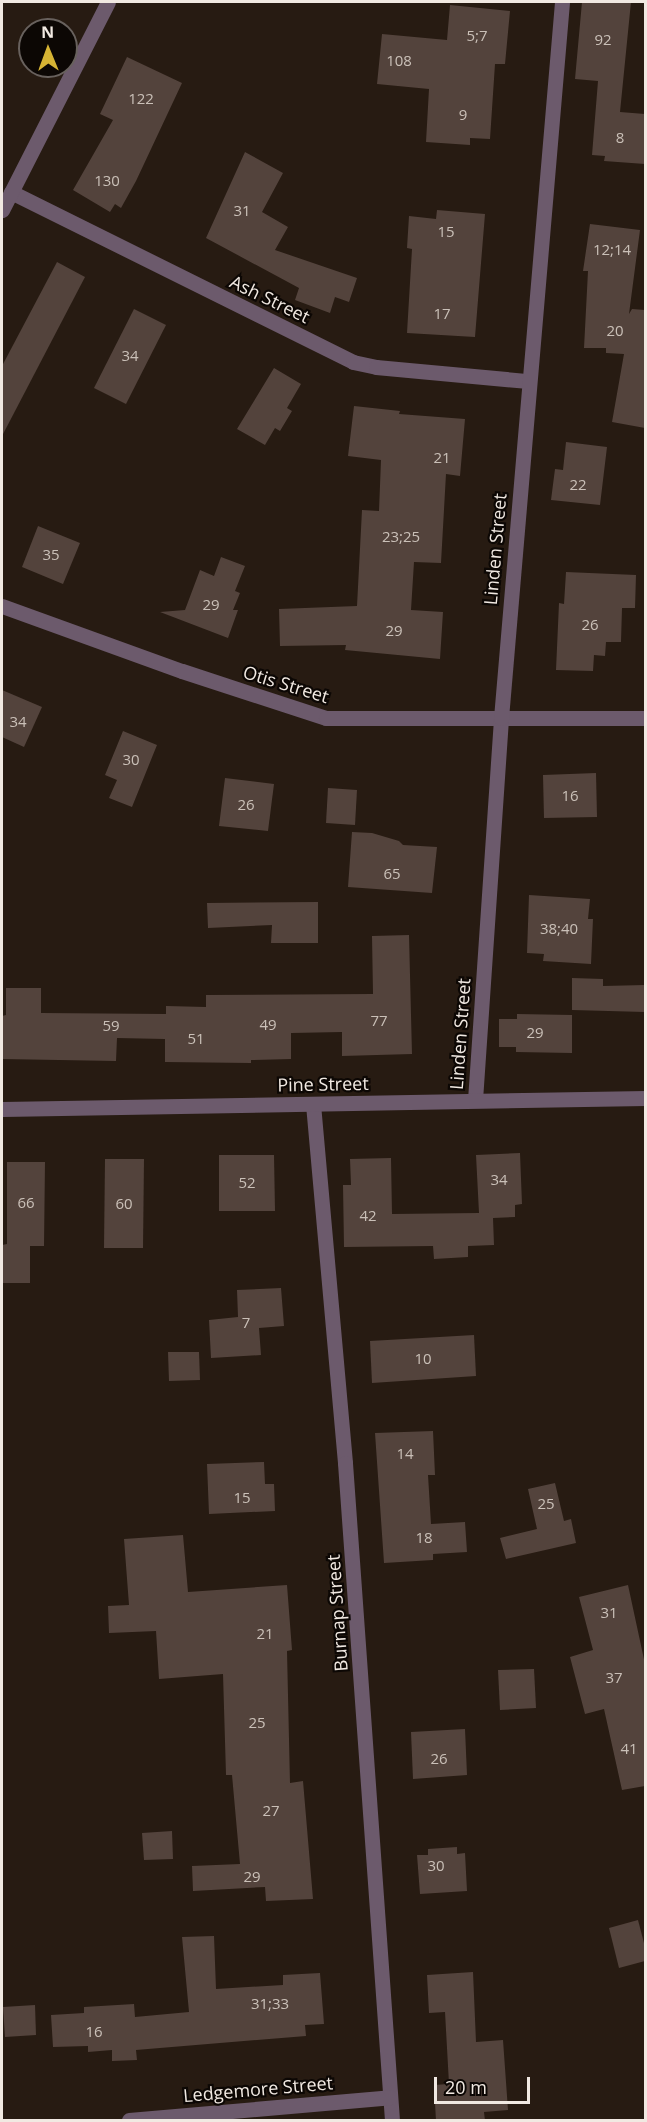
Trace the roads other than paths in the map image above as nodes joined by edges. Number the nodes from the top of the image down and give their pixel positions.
1 (108, 2) edge
2 (562, 2) edge
3 (11, 192) junction
4 (2, 210) edge
5 (528, 381) junction
6 (2, 606) edge
7 (501, 718) junction
8 (645, 718) edge
9 (645, 1098) edge
10 (475, 1100) junction
11 (313, 1104) junction
12 (2, 1109) edge
13 (390, 2097) junction
14 (129, 2121) edge
15 (392, 2121) edge

1 - 3 street
2 - 5 street, Linden Street
3 - 4 street
3 - 5 street, Ash Street
5 - 7 street, Linden Street
6 - 7 street, Otis Street
7 - 8 street, Otis Street
7 - 10 street, Linden Street
9 - 10 street, Pine Street
10 - 11 street, Pine Street
11 - 12 street, Pine Street
11 - 13 street, Burnap Street
13 - 14 street, Ledgemore Street
13 - 15 street, Burnap Street

